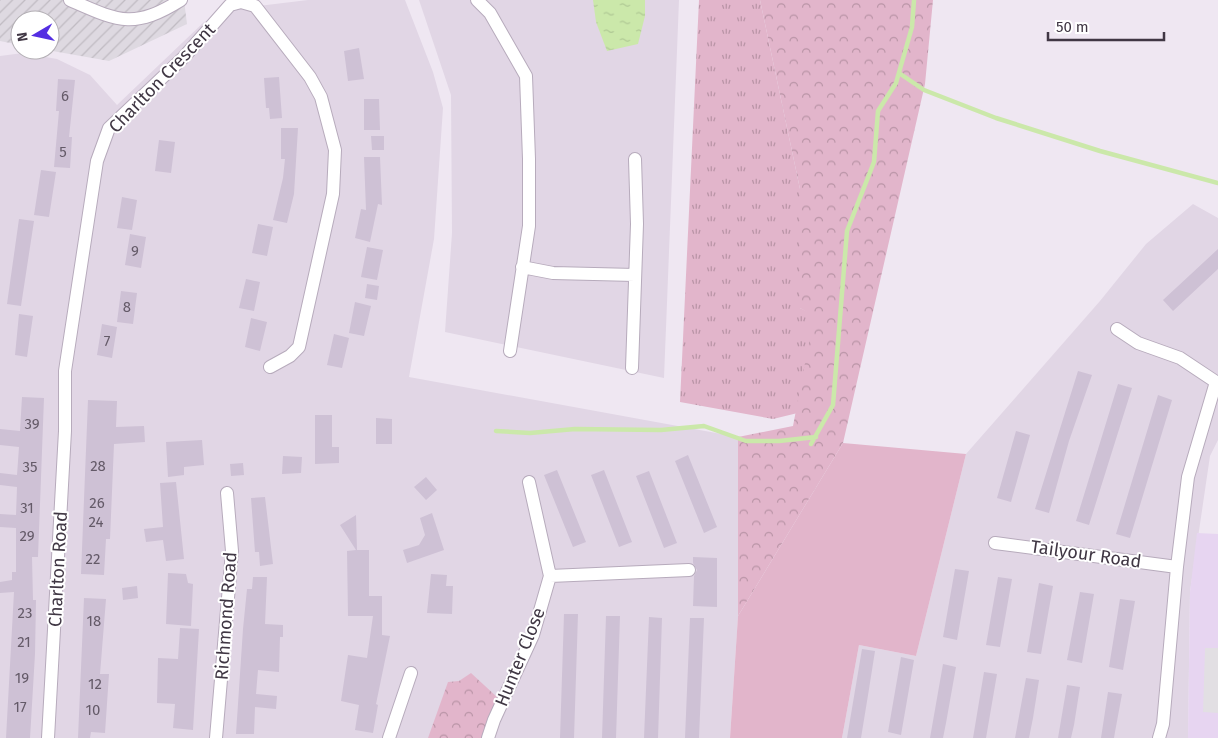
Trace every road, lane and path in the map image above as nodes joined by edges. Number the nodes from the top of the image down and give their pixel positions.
1 (70, 0) edge
2 (180, 0) edge
3 (477, 0) edge
4 (635, 158) dead end
5 (522, 266) junction
6 (635, 275) junction
7 (1117, 329) dead end
8 (510, 351) dead end
9 (270, 367) dead end
10 (632, 368) dead end
11 (65, 401) joint
12 (529, 482) dead end
13 (227, 493) dead end
14 (995, 543) dead end
15 (1176, 567) junction
16 (689, 570) dead end
17 (550, 576) junction
18 (411, 673) dead end
19 (48, 738) edge
20 (216, 738) edge
21 (389, 738) edge
22 (488, 738) edge
23 (1159, 738) edge

1 - 2 street
3 - 5 street
4 - 6 street
5 - 6 street
5 - 8 street
6 - 10 street
7 - 15 street
9 - 11 street, Charlton Crescent
11 - 19 street, Charlton Road
12 - 17 street, Hunter Close
13 - 20 street, Richmond Road
14 - 15 street, Tailyour Road
15 - 23 street
16 - 17 street
17 - 22 street, Hunter Close
18 - 21 street

